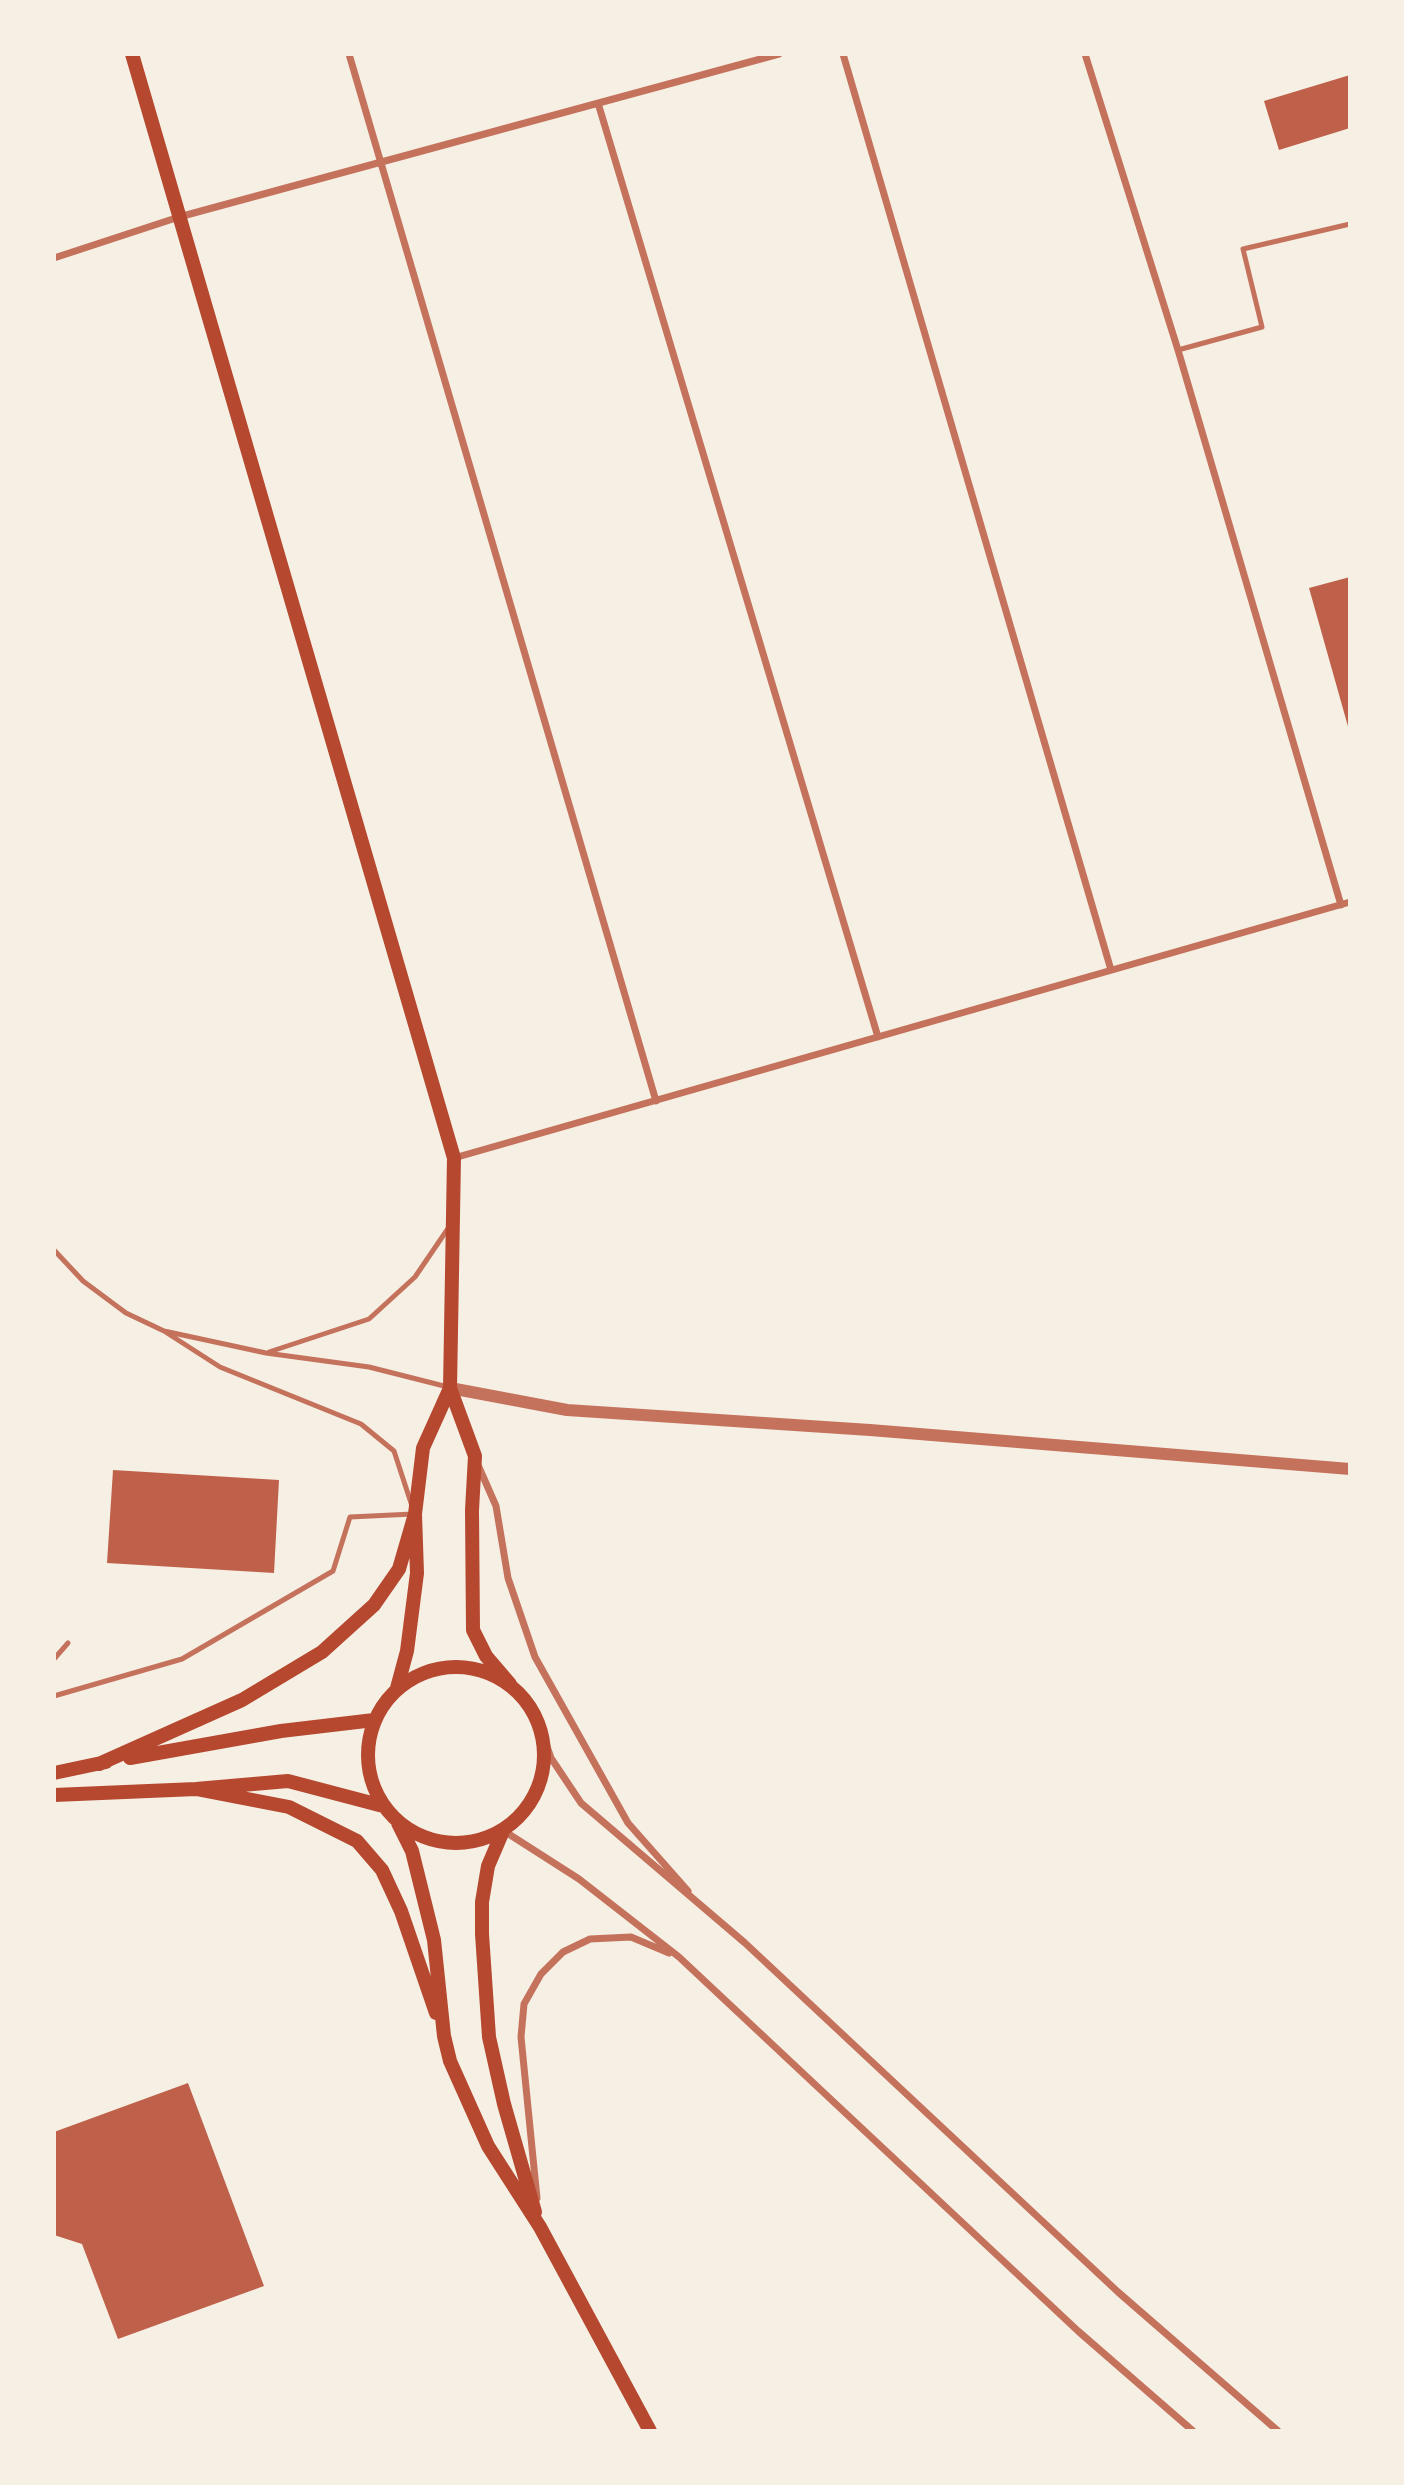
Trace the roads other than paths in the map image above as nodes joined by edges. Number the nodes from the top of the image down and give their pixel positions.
1 (132, 54) edge
2 (349, 54) edge
3 (779, 54) edge
4 (843, 54) edge
5 (1085, 54) edge
6 (598, 103) junction
7 (381, 162) junction
8 (179, 217) junction
9 (1350, 224) edge
10 (54, 258) edge
11 (1178, 350) junction
12 (1350, 902) edge
13 (1341, 905) junction
14 (1111, 971) junction
15 (878, 1037) junction
16 (656, 1101) junction
17 (454, 1158) junction
18 (453, 1221) junction
19 (54, 1250) edge
20 (164, 1331) junction
21 (265, 1353) junction
22 (450, 1388) junction
23 (475, 1456) junction
24 (1350, 1469) edge
25 (415, 1514) junction
26 (68, 1643) dead end
27 (54, 1659) edge
28 (510, 1684) junction
29 (397, 1688) junction
30 (54, 1696) edge
31 (374, 1720) junction
32 (538, 1721) junction
33 (99, 1764) junction
34 (54, 1773) edge
35 (196, 1789) junction
36 (54, 1794) edge
37 (383, 1806) junction
38 (398, 1823) junction
39 (503, 1831) junction
40 (705, 1909) junction
41 (679, 1957) junction
42 (444, 2036) junction
43 (540, 2227) junction
44 (650, 2431) edge
45 (1193, 2431) edge
46 (1278, 2431) edge

1 - 8 main road
2 - 7 street
3 - 6 street
4 - 14 street
5 - 11 street
6 - 7 street
6 - 15 street
7 - 8 street
7 - 16 street
8 - 10 street
8 - 17 main road
9 - 11 lane
11 - 13 street
12 - 13 street
13 - 14 street
14 - 15 street
15 - 16 street
16 - 17 street
17 - 18 main road
18 - 21 lane
18 - 22 main road
19 - 20 lane
20 - 21 lane
20 - 25 lane
21 - 22 lane
22 - 23 main road
22 - 24 street
22 - 25 main road
23 - 28 main road
23 - 40 street
25 - 29 main road
25 - 30 lane
25 - 33 main road
26 - 27 lane
28 - 29 main road
28 - 32 main road
29 - 31 main road
31 - 33 main road
31 - 37 main road
32 - 39 main road
32 - 40 street
33 - 34 main road
35 - 36 main road
35 - 37 main road
35 - 42 main road
37 - 38 main road
38 - 39 main road
38 - 42 main road
39 - 41 street
39 - 43 main road
40 - 46 street
41 - 43 street
41 - 45 street
42 - 43 main road
43 - 44 main road

